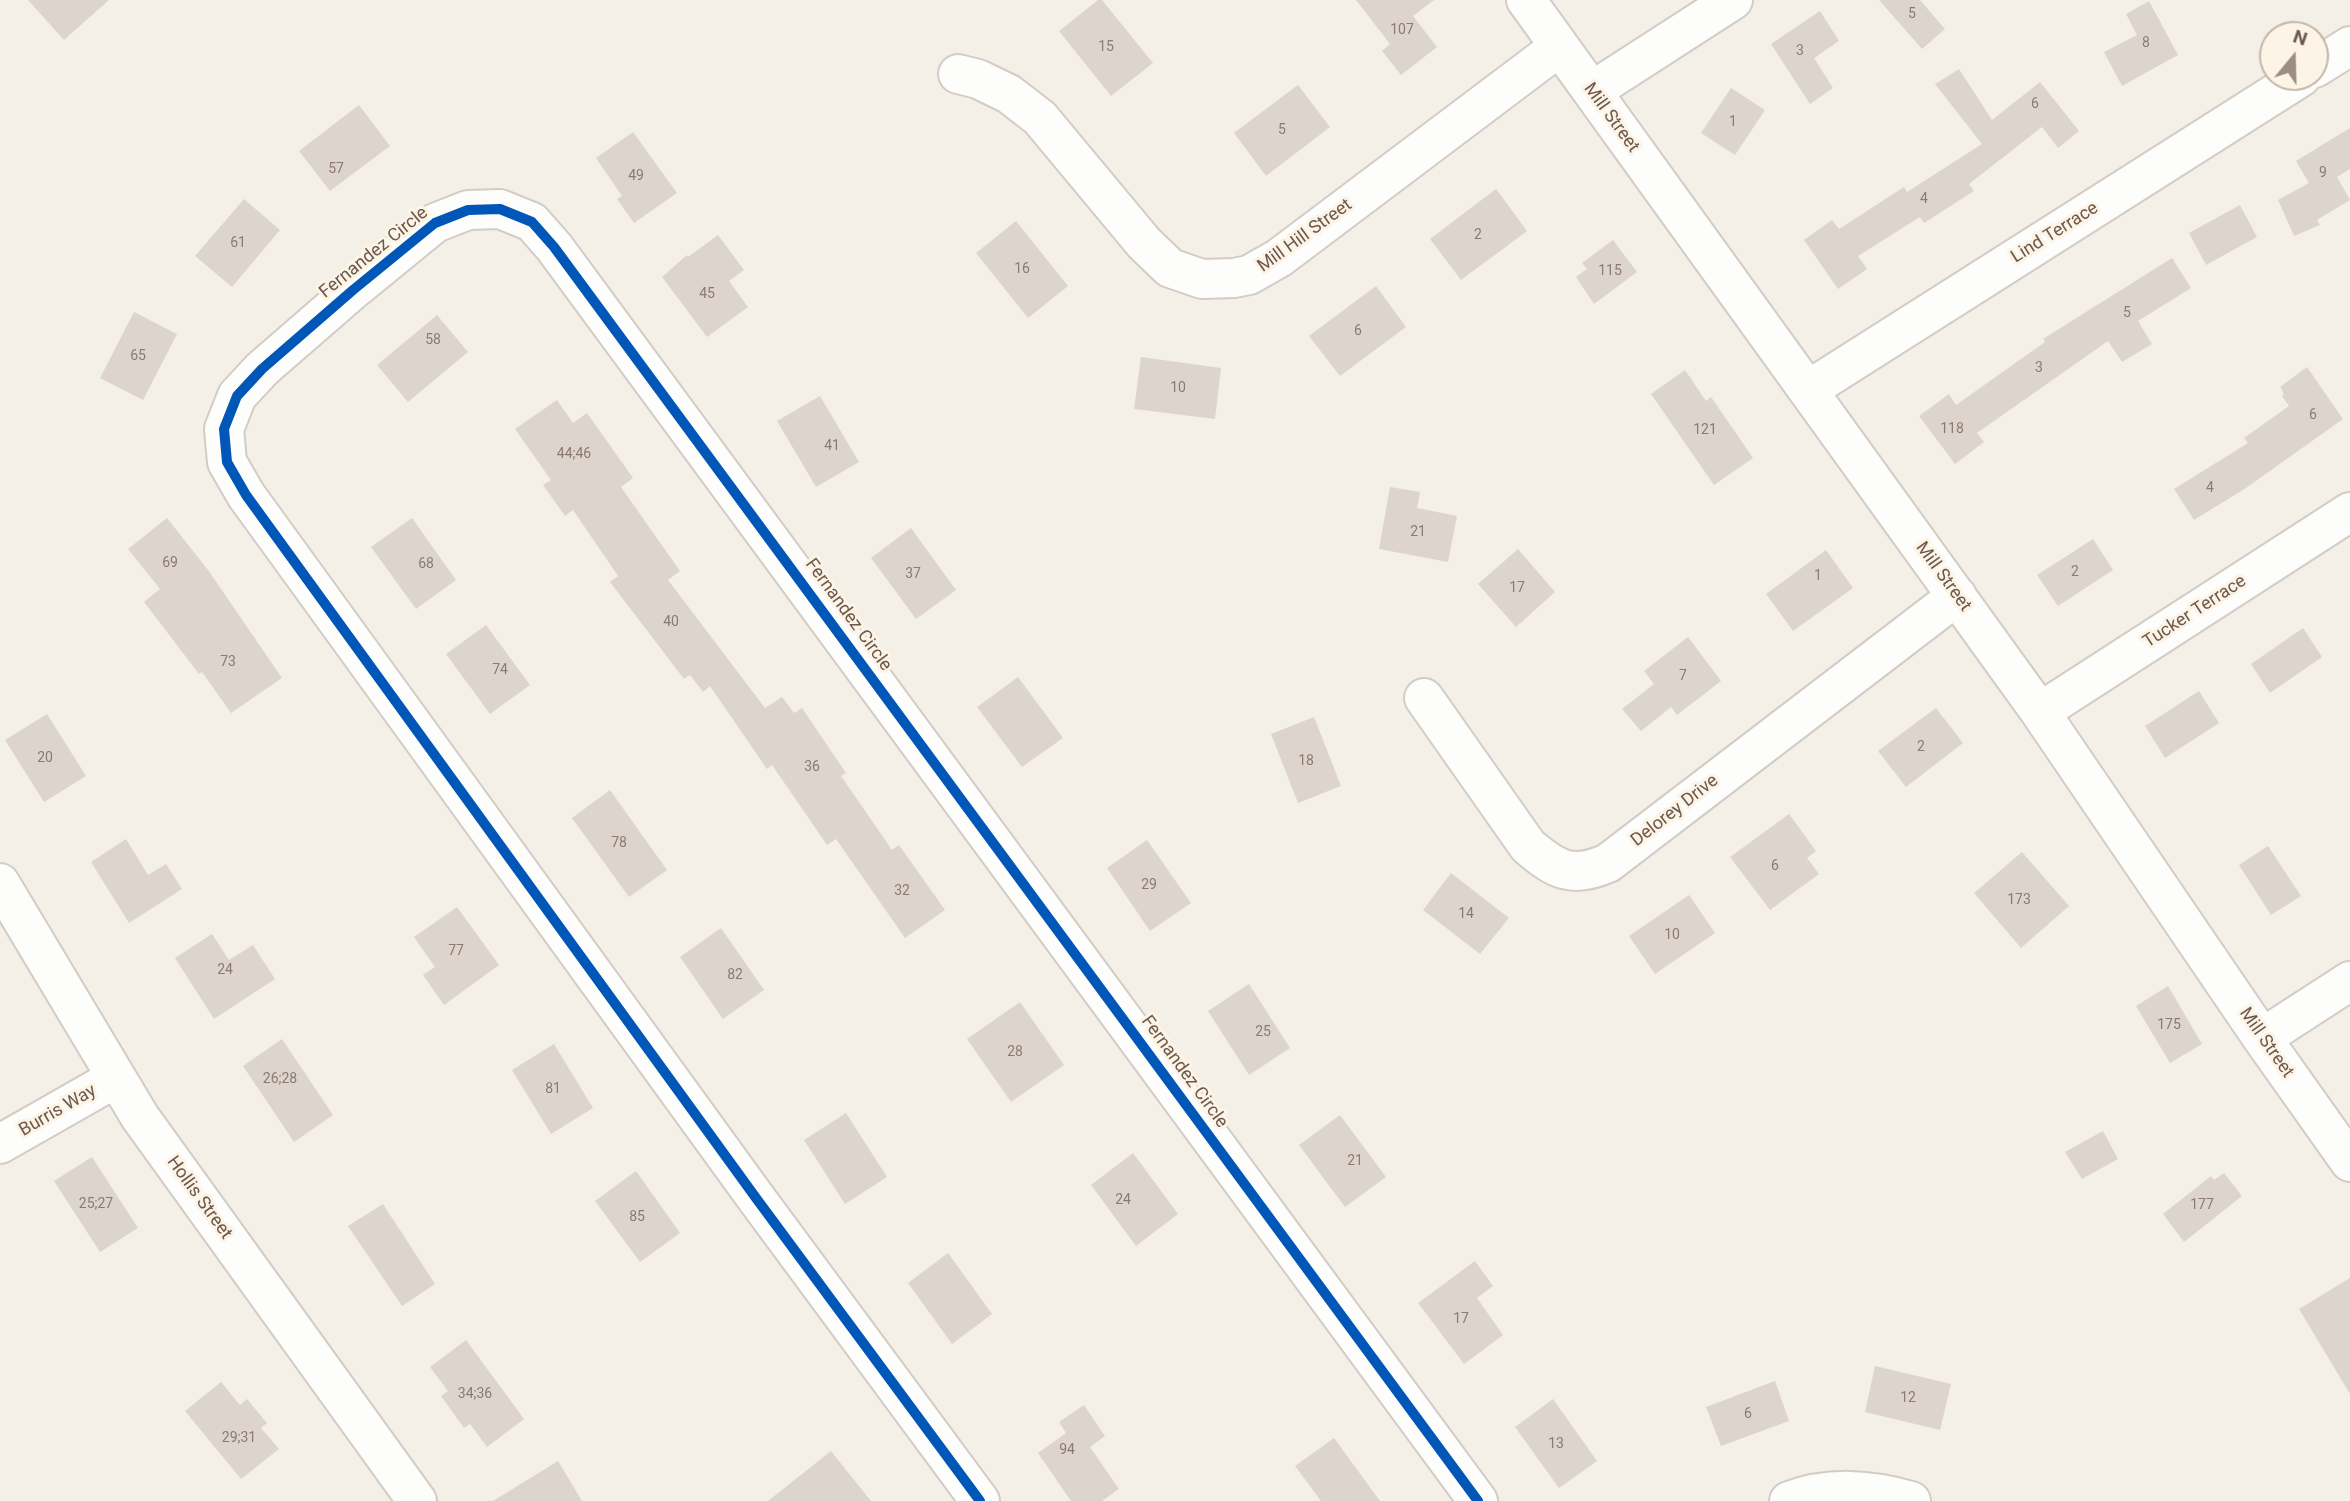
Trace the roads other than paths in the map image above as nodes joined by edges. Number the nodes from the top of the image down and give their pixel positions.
1 (1526, 0) edge
2 (1732, 0) edge
3 (2350, 46) edge
4 (1559, 47) junction
5 (2329, 59) edge
6 (958, 74) dead end
7 (1591, 91) junction
8 (2279, 91) edge
9 (1808, 390) junction
10 (2350, 512) edge
11 (1957, 596) junction
12 (1424, 698) dead end
13 (2040, 712) junction
14 (0, 883) edge
15 (2350, 981) edge
16 (2262, 1038) junction
17 (116, 1078) junction
18 (0, 1144) edge
19 (2350, 1162) edge
20 (417, 1501) edge
21 (980, 1501) edge
22 (1478, 1501) edge
23 (1789, 1501) edge
24 (1912, 1501) edge

1 - 4 street, Mill Street
2 - 7 street
3 - 5 street
4 - 6 street, Mill Hill Street
4 - 7 street, Mill Street
7 - 9 street, Mill Street
8 - 9 street, Lind Terrace
9 - 11 street, Mill Street
10 - 13 street, Tucker Terrace
11 - 12 street, Delorey Drive
11 - 13 street, Mill Street
13 - 16 street, Mill Street
14 - 17 street, Hollis Street
15 - 16 street
16 - 19 street, Mill Street
17 - 18 street, Burris Way
17 - 20 street, Hollis Street
21 - 22 street, Fernandez Circle
23 - 24 street

